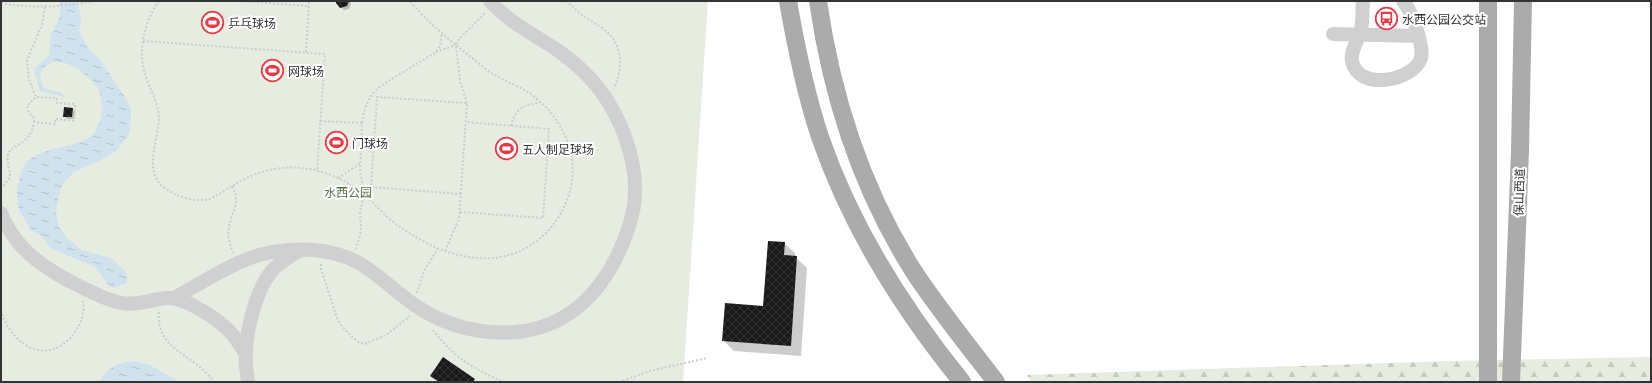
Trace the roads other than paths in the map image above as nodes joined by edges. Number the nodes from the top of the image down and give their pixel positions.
1 (788, 1) edge
2 (818, 1) edge
3 (1363, 1) edge
4 (1403, 1) edge
5 (1488, 1) edge
6 (1523, 1) edge
7 (493, 4) edge
8 (1333, 34) dead end
9 (1359, 35) junction
10 (1419, 36) junction
11 (1, 213) edge
12 (300, 250) junction
13 (168, 298) junction
14 (246, 354) junction
15 (248, 382) edge
16 (962, 382) edge
17 (996, 382) edge
18 (1488, 382) edge
19 (1511, 382) edge

1 - 16 main road
2 - 17 main road
3 - 9 lane
4 - 10 lane
5 - 18 main road
6 - 19 main road, 保山西道
7 - 12 lane
8 - 9 lane
9 - 10 lane
9 - 10 lane
11 - 13 lane
12 - 13 lane
12 - 14 lane
13 - 14 lane
14 - 15 lane

